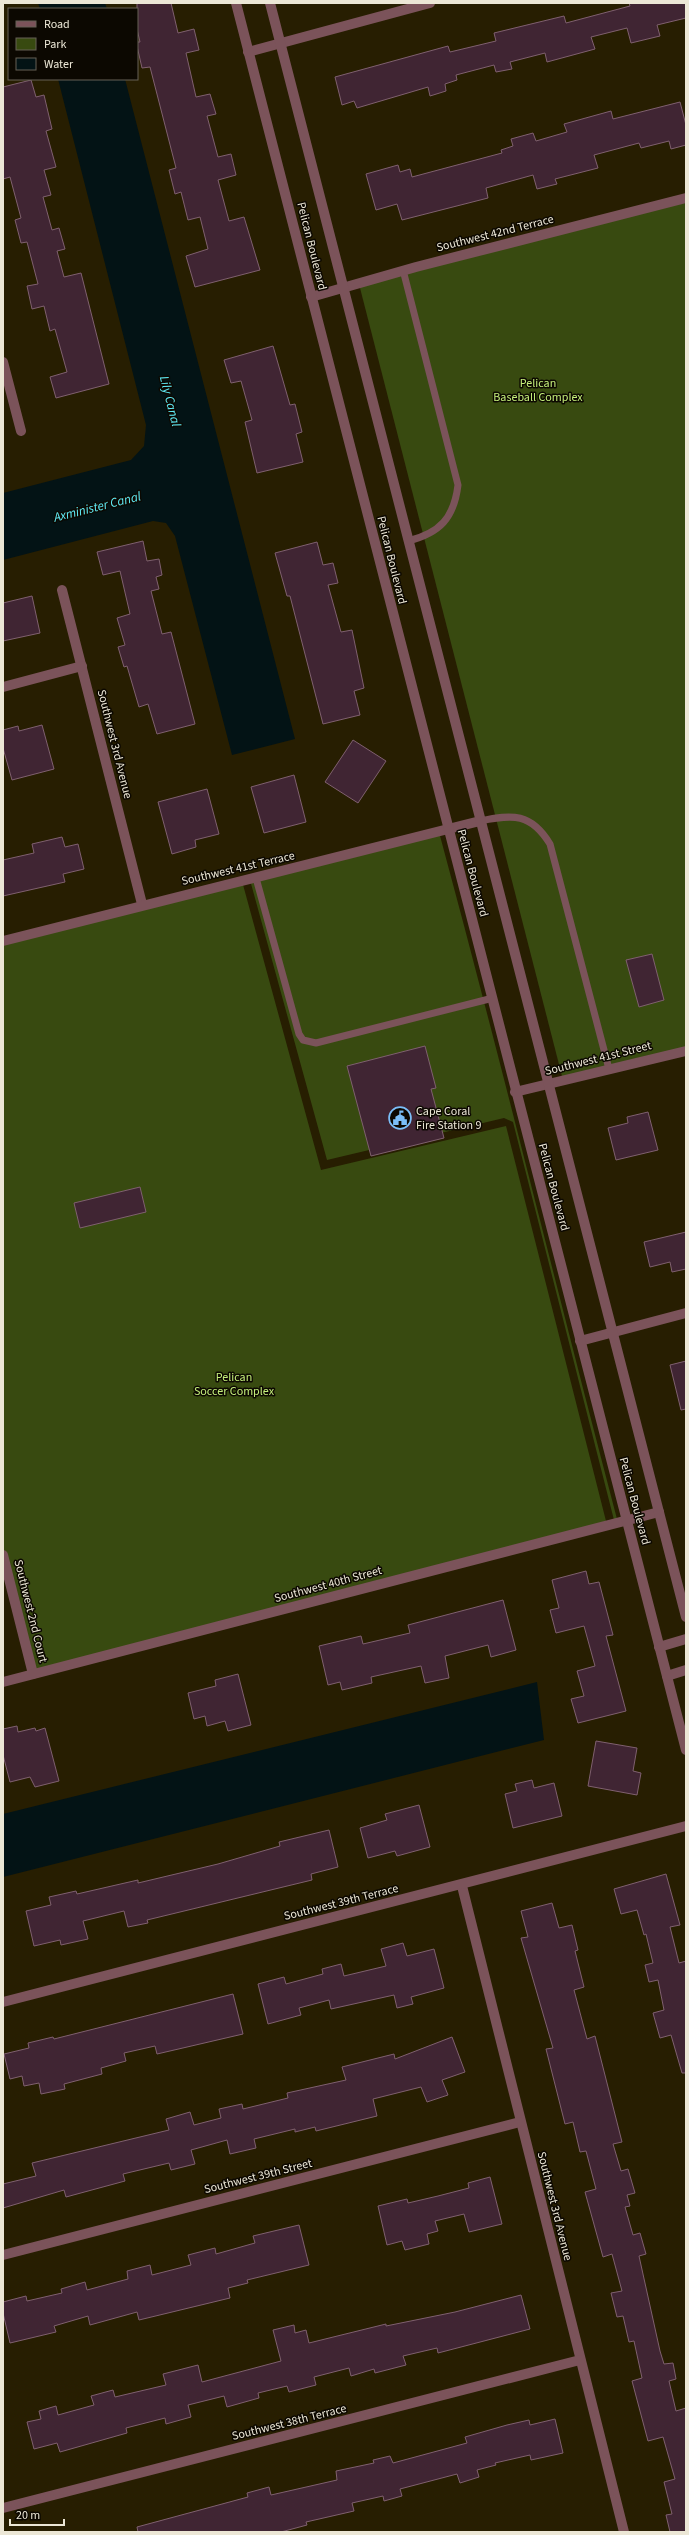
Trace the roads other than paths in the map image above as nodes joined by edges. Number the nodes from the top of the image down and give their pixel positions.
1 (236, 3) edge
2 (270, 3) edge
3 (430, 3) edge
4 (280, 42) junction
5 (248, 52) junction
6 (686, 198) edge
7 (403, 270) junction
8 (343, 288) junction
9 (311, 297) junction
10 (3, 364) edge
11 (21, 431) dead end
12 (408, 541) junction
13 (62, 590) dead end
14 (82, 666) junction
15 (3, 686) edge
16 (480, 821) junction
17 (448, 829) junction
18 (256, 878) junction
19 (142, 904) junction
20 (3, 941) edge
21 (494, 998) junction
22 (686, 1051) edge
23 (609, 1069) junction
24 (548, 1084) junction
25 (515, 1092) junction
26 (686, 1313) edge
27 (612, 1331) junction
28 (580, 1341) junction
29 (659, 1512) junction
30 (627, 1520) junction
31 (3, 1555) edge
32 (686, 1617) edge
33 (686, 1640) edge
34 (659, 1647) junction
35 (686, 1670) edge
36 (33, 1674) junction
37 (667, 1676) junction
38 (3, 1682) edge
39 (686, 1750) edge
40 (686, 1826) edge
41 (462, 1886) junction
42 (3, 2002) edge
43 (520, 2122) junction
44 (3, 2255) edge
45 (580, 2360) junction
46 (3, 2508) edge
47 (624, 2532) edge

1 - 5 street, Pelican Boulevard
2 - 4 street, Pelican Boulevard
3 - 4 street
4 - 5 street
4 - 8 street, Pelican Boulevard
5 - 9 street, Pelican Boulevard
6 - 7 street, Southwest 42nd Terrace
7 - 8 street, Southwest 42nd Terrace
7 - 12 lane
8 - 9 street, Southwest 42nd Terrace
8 - 12 street, Pelican Boulevard
9 - 17 street, Pelican Boulevard
10 - 11 street
12 - 16 street, Pelican Boulevard
13 - 14 street, Southwest 3rd Avenue
14 - 15 street
14 - 19 street, Southwest 3rd Avenue
16 - 17 street, Southwest 41st Terrace
16 - 23 lane
16 - 24 street, Pelican Boulevard
17 - 18 street, Southwest 41st Terrace
17 - 21 street, Pelican Boulevard
18 - 19 street, Southwest 41st Terrace
18 - 21 lane
19 - 20 street, Southwest 41st Terrace
21 - 25 street, Pelican Boulevard
22 - 23 street, Southwest 41st Street
23 - 24 street, Southwest 41st Street
24 - 25 street, Southwest 41st Street
24 - 27 street, Pelican Boulevard
25 - 28 street, Pelican Boulevard
26 - 27 street
27 - 28 street
27 - 29 street, Pelican Boulevard
28 - 30 street, Pelican Boulevard
29 - 30 street, Southwest 40th Street
29 - 32 street, Pelican Boulevard
30 - 34 street, Pelican Boulevard
30 - 36 street, Southwest 40th Street
31 - 36 street, Southwest 2nd Court
33 - 34 street
34 - 37 street, Pelican Boulevard
35 - 37 street
36 - 38 street, Southwest 40th Street
37 - 39 street, Pelican Boulevard
40 - 41 street, Southwest 39th Terrace
41 - 42 street, Southwest 39th Terrace
41 - 43 street, Southwest 3rd Avenue
43 - 44 street, Southwest 39th Street
43 - 45 street, Southwest 3rd Avenue
45 - 46 street, Southwest 38th Terrace
45 - 47 street, Southwest 3rd Avenue

